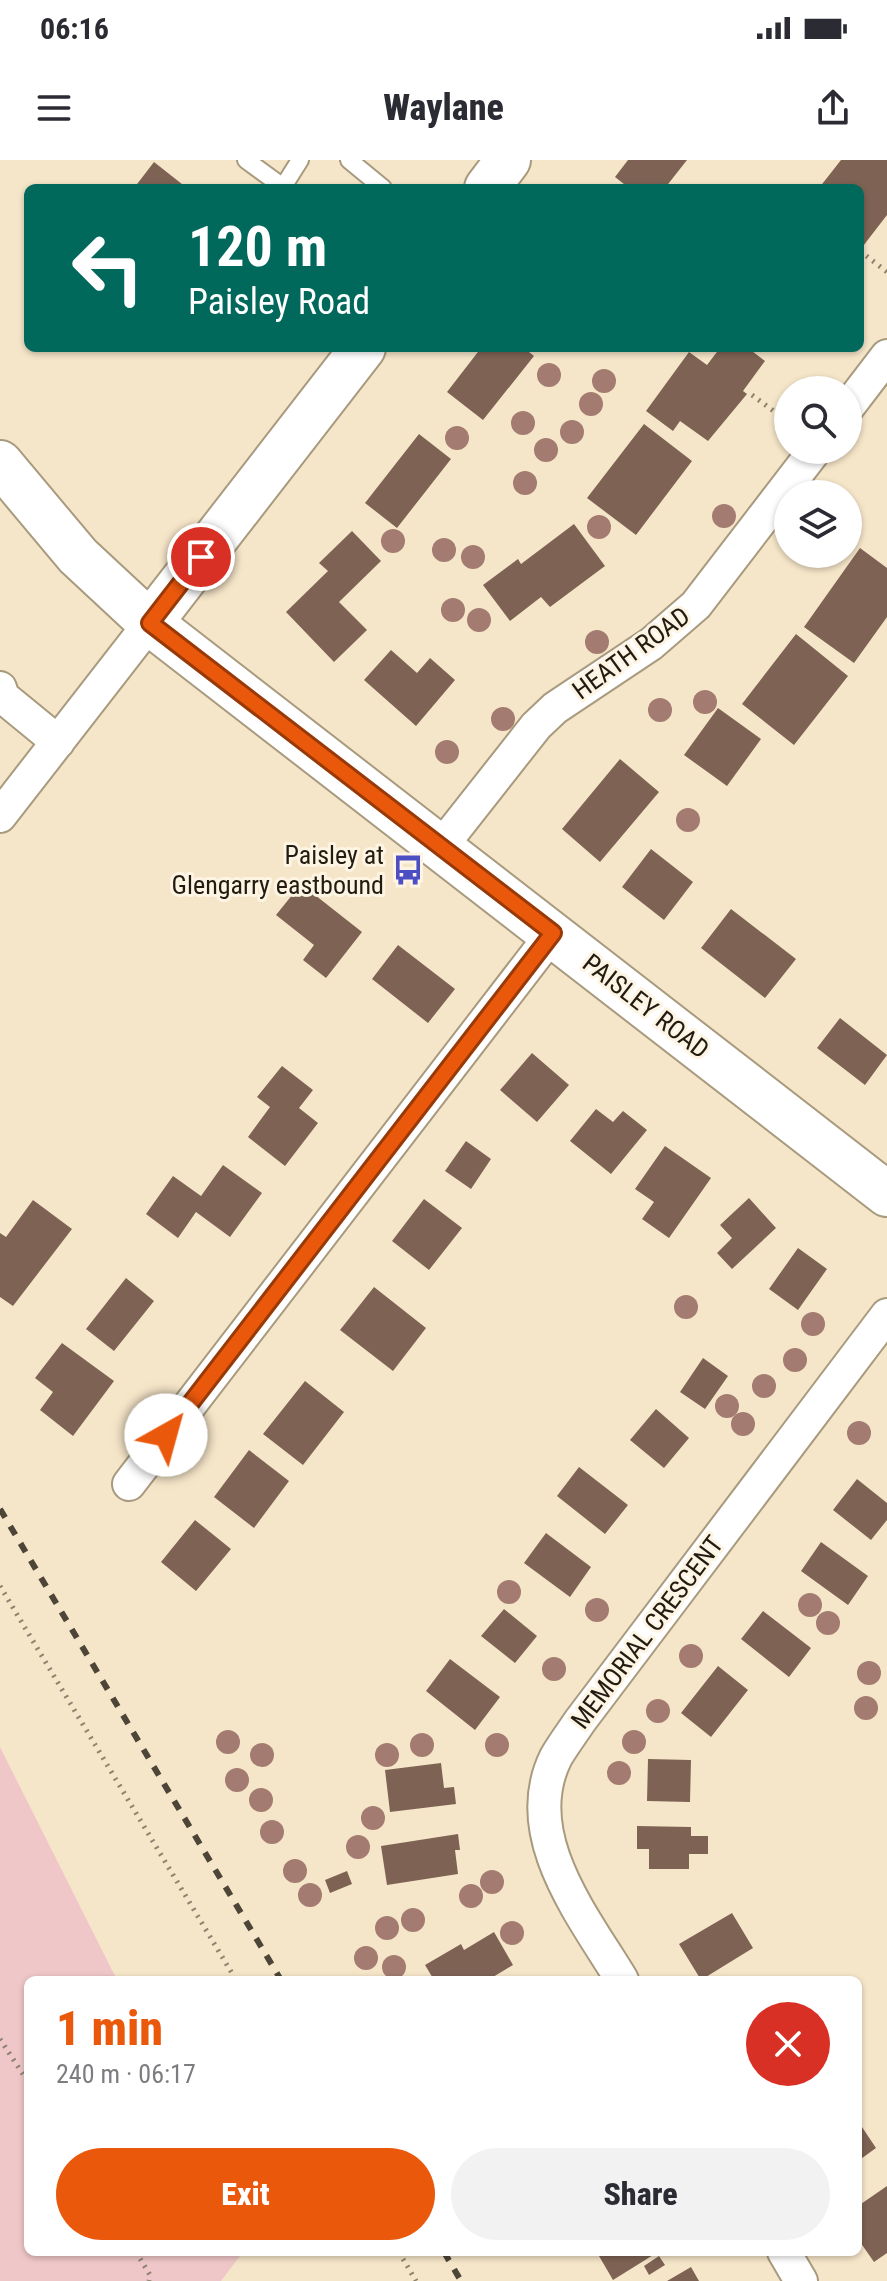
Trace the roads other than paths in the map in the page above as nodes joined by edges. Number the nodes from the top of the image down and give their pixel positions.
1 (246, 160) edge
2 (300, 160) edge
3 (349, 160) edge
4 (508, 160) edge
5 (279, 184) edge
6 (285, 184) edge
7 (378, 184) edge
8 (490, 184) edge
9 (360, 352) edge
10 (887, 356) edge
11 (862, 389) edge
12 (2, 463) edge
13 (804, 464) edge
14 (150, 623) junction
15 (0, 688) edge
16 (58, 742) junction
17 (0, 816) edge
18 (440, 848) junction
19 (553, 933) junction
20 (887, 1194) edge
21 (887, 1315) edge
22 (129, 1484) dead end
23 (620, 1976) edge
24 (786, 2256) edge
25 (801, 2281) edge

1 - 5 lane
2 - 6 lane
3 - 7 lane
4 - 8 main road
9 - 14 main road
10 - 11 street
12 - 14 main road, PAISLEY ROAD
13 - 18 street, HEATH ROAD
14 - 16 street
14 - 18 main road, PAISLEY ROAD
15 - 16 street
16 - 17 street
18 - 19 main road, PAISLEY ROAD
19 - 20 main road, PAISLEY ROAD
19 - 22 street
21 - 23 street, MEMORIAL CRESCENT
24 - 25 street

